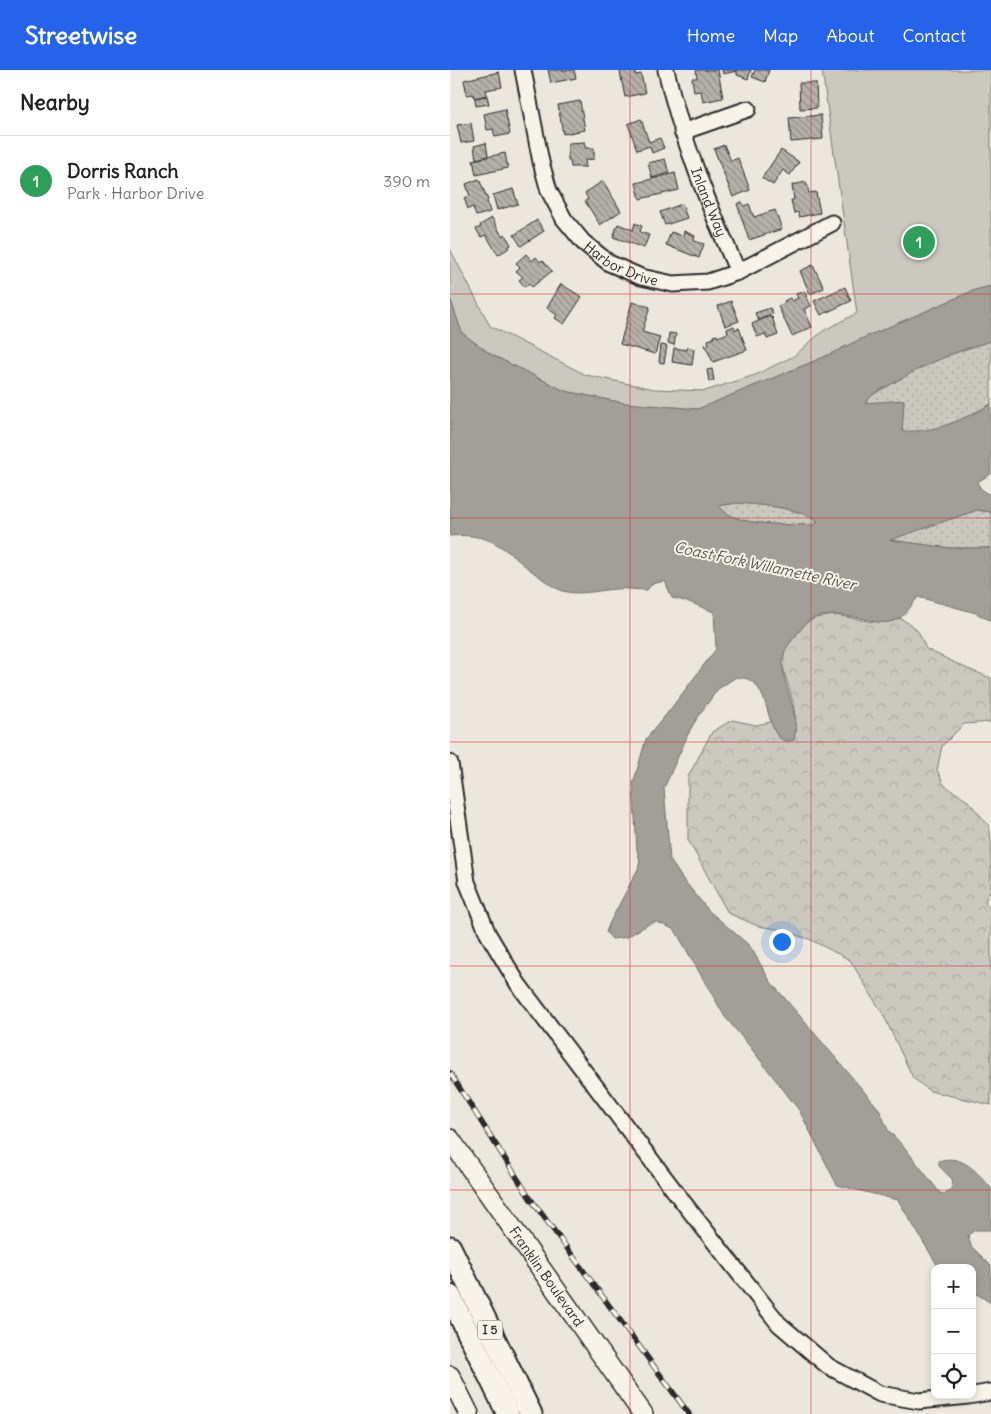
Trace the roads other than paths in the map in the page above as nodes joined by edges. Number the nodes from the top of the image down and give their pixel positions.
1 (524, 70) edge
2 (666, 70) edge
3 (748, 109) dead end
4 (682, 132) junction
5 (832, 223) dead end
6 (738, 272) junction
7 (450, 763) edge
8 (450, 1139) edge
9 (450, 1247) edge
10 (450, 1296) edge
11 (450, 1376) edge
12 (991, 1392) edge
13 (469, 1414) edge
14 (508, 1414) edge
15 (531, 1414) edge
16 (643, 1414) edge

1 - 6 street, Harbor Drive
2 - 4 street, Inland Way
3 - 4 street
4 - 6 street, Inland Way
5 - 6 street, Harbor Drive
7 - 12 street
8 - 16 main road, Franklin Boulevard
9 - 15 highway, I 5
10 - 14 highway, I 5
11 - 13 main road

